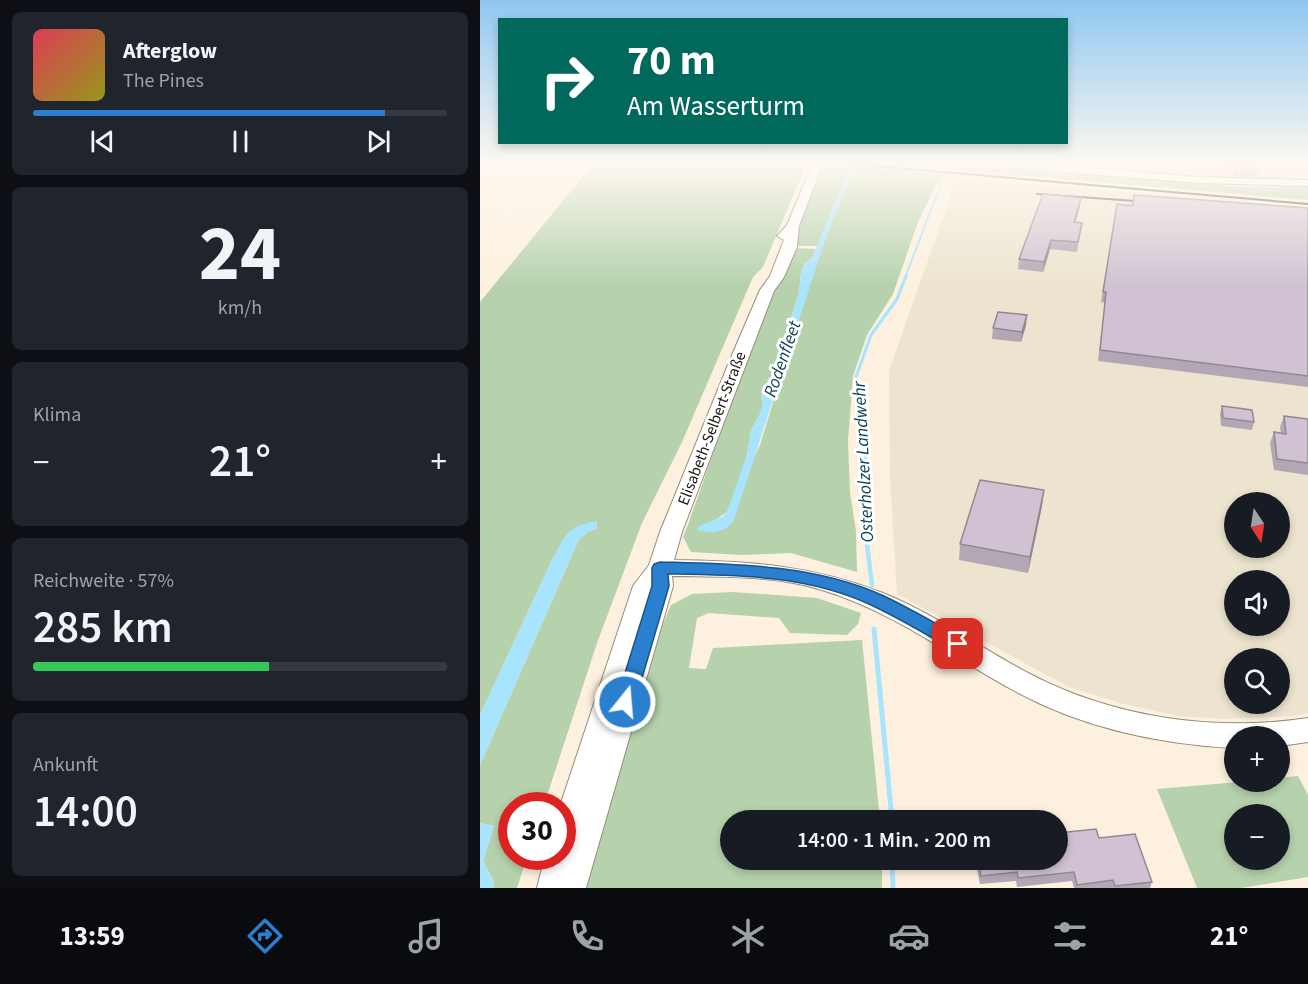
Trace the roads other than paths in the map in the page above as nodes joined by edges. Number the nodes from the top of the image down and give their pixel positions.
1 (801, 204) edge
2 (660, 568) junction
3 (1308, 730) edge
4 (576, 801) edge
5 (558, 870) edge
6 (554, 888) edge
7 (569, 888) edge

1 - 2 street, Elisabeth-Selbert-Straße
2 - 3 street
2 - 4 street, Elisabeth-Selbert-Straße
2 - 7 street, Elisabeth-Selbert-Straße
5 - 6 street

